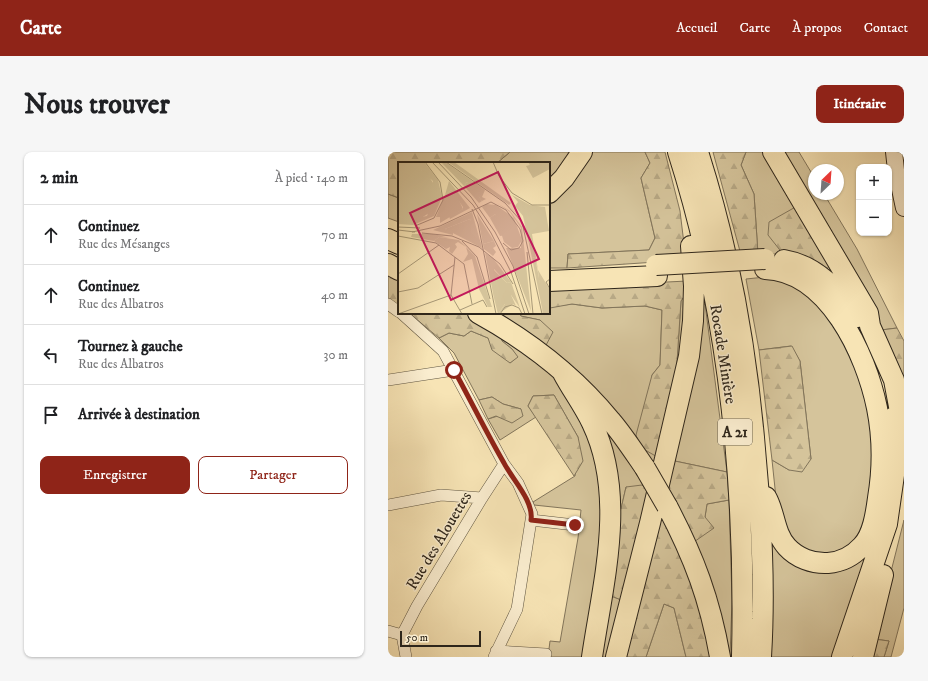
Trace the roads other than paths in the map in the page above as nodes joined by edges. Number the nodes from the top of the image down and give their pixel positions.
1 (582, 152) edge
2 (678, 152) edge
3 (698, 152) edge
4 (772, 152) edge
5 (894, 152) edge
6 (550, 193) edge
7 (904, 208) edge
8 (694, 211) junction
9 (388, 227) edge
10 (398, 230) edge
11 (388, 239) edge
12 (398, 244) edge
13 (388, 256) edge
14 (398, 259) edge
15 (388, 264) edge
16 (765, 264) junction
17 (398, 269) edge
18 (657, 270) junction
19 (550, 271) edge
20 (550, 281) edge
21 (388, 304) edge
22 (398, 311) edge
23 (402, 314) edge
24 (480, 314) edge
25 (870, 326) junction
26 (454, 370) junction
27 (563, 373) junction
28 (388, 380) edge
29 (899, 405) junction
30 (904, 433) edge
31 (504, 464) junction
32 (904, 474) edge
33 (758, 484) junction
34 (482, 498) junction
35 (388, 505) edge
36 (531, 520) junction
37 (575, 525) dead end
38 (388, 631) edge
39 (402, 635) junction
40 (495, 654) edge
41 (546, 654) dead end
42 (406, 657) edge
43 (592, 657) edge
44 (616, 657) edge
45 (720, 657) edge
46 (742, 657) edge
47 (761, 657) edge
48 (842, 657) edge
49 (863, 657) edge

1 - 6 highway
2 - 8 highway, Rocade Minière / A 21
3 - 33 highway, Rocade Minière / A 21
4 - 25 highway
5 - 7 street
8 - 44 highway
8 - 46 highway, Rocade Minière / A 21
9 - 10 highway
11 - 12 highway
13 - 14 highway
15 - 17 highway
16 - 18 highway, bridge
16 - 25 highway
16 - 33 highway
18 - 19 highway
18 - 20 highway
21 - 22 street
23 - 26 street
24 - 27 highway
25 - 29 highway
26 - 28 street
26 - 31 street
27 - 43 highway
27 - 45 highway, bridge
29 - 30 highway
29 - 48 highway
31 - 34 street, Rue des Alouettes
31 - 36 street
32 - 49 highway
33 - 47 highway, Rocade Minière / A 21
34 - 35 street
34 - 39 street, Rue des Alouettes
36 - 37 street
36 - 40 street
38 - 39 street
39 - 42 street
40 - 41 street

